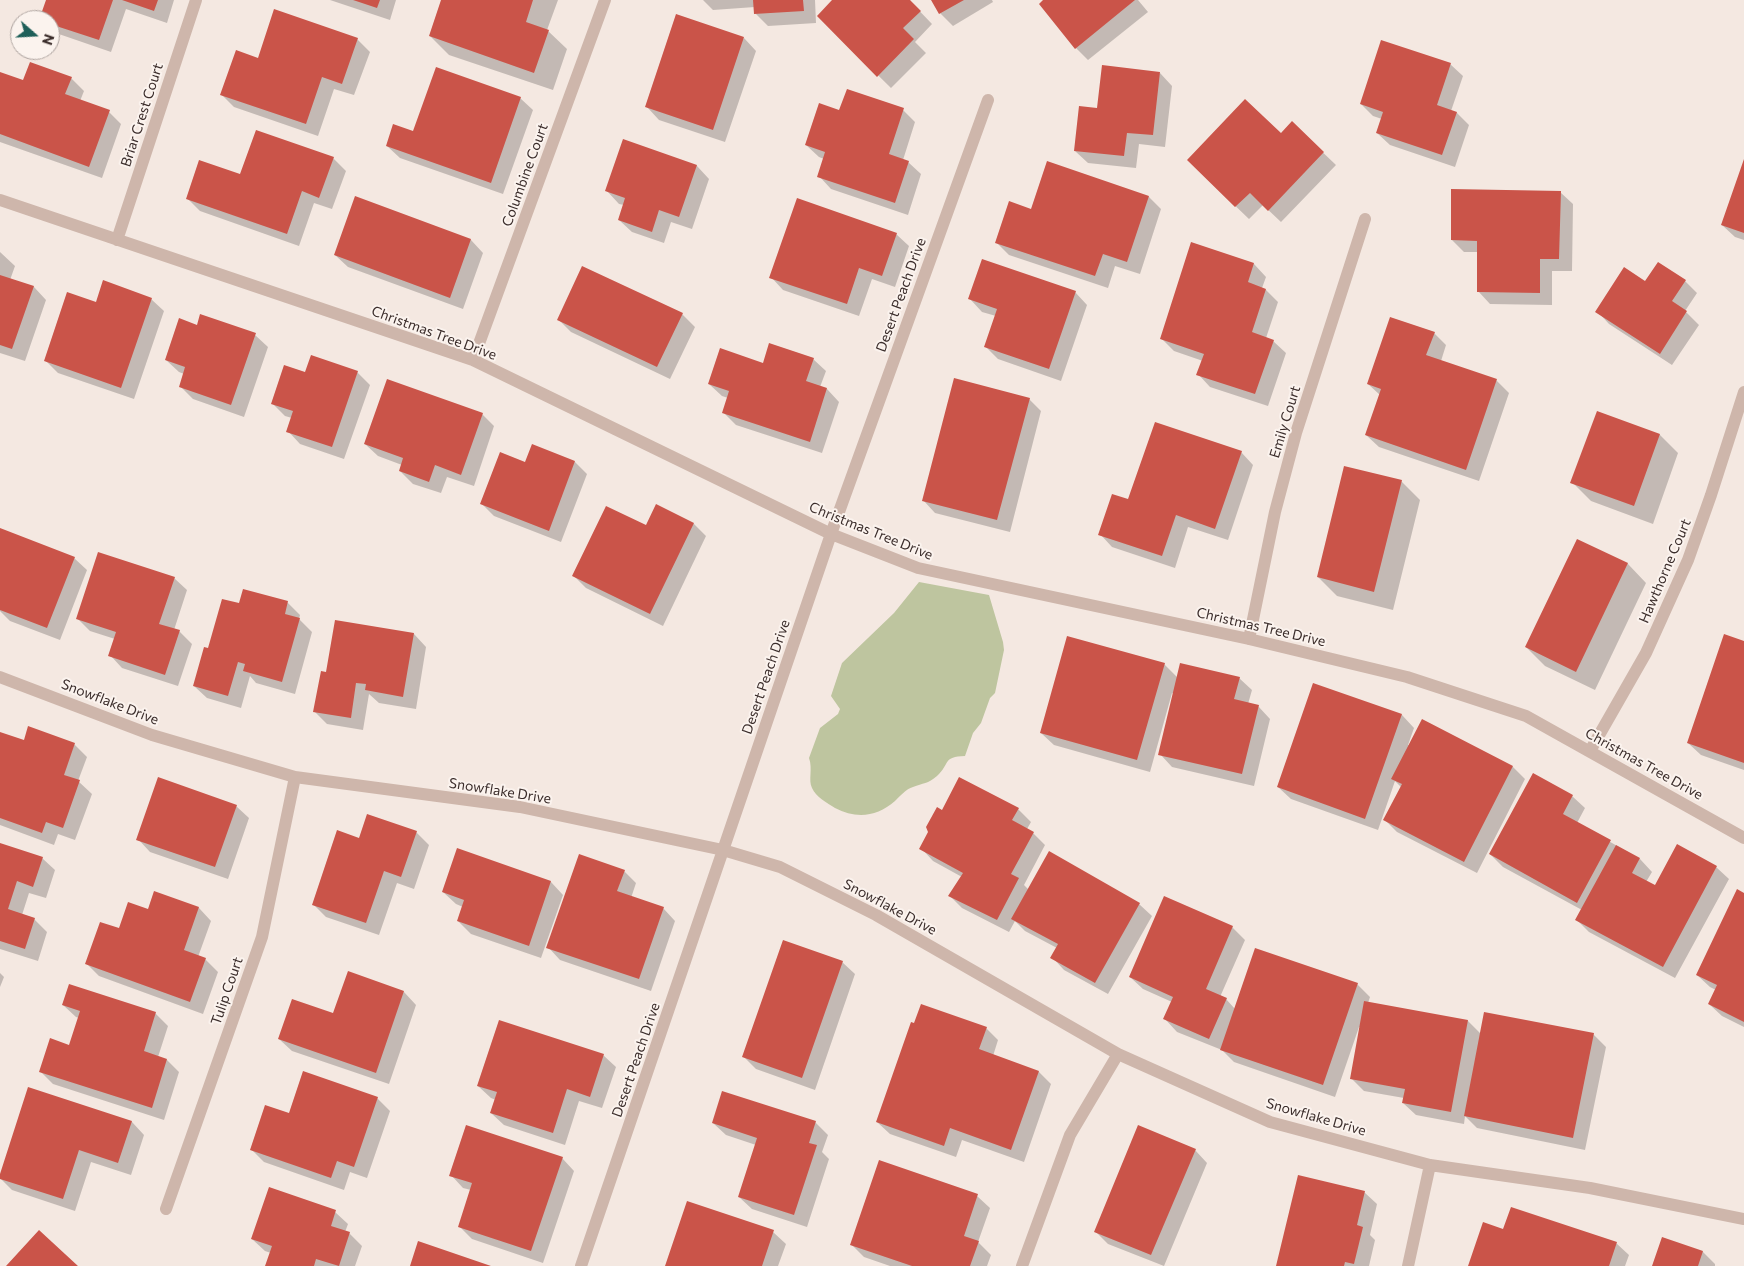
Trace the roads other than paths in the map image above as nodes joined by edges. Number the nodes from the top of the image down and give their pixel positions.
1 (196, 0) edge
2 (605, 0) edge
3 (988, 100) dead end
4 (0, 200) edge
5 (1365, 219) dead end
6 (117, 240) junction
7 (474, 360) junction
8 (1744, 392) edge
9 (831, 534) junction
10 (1249, 639) junction
11 (0, 677) edge
12 (1590, 751) junction
13 (295, 777) junction
14 (1744, 838) edge
15 (723, 850) junction
16 (1118, 1054) junction
17 (1430, 1165) junction
18 (166, 1210) dead end
19 (1744, 1219) edge
20 (581, 1266) edge
21 (1022, 1266) edge
22 (1408, 1266) edge

1 - 6 street, Briar Crest Court
2 - 7 street, Columbine Court
3 - 9 street, Desert Peach Drive
4 - 6 street, Christmas Tree Drive
5 - 10 street, Emily Court
6 - 7 street, Christmas Tree Drive
7 - 9 street, Christmas Tree Drive
8 - 12 street, Hawthorne Court
9 - 10 street, Christmas Tree Drive
9 - 15 street, Desert Peach Drive
10 - 12 street, Christmas Tree Drive
11 - 13 street, Snowflake Drive
12 - 14 street, Christmas Tree Drive
13 - 15 street, Snowflake Drive
13 - 18 street, Tulip Court
15 - 16 street, Snowflake Drive
15 - 20 street, Desert Peach Drive
16 - 17 street, Snowflake Drive
16 - 21 street
17 - 19 street, Snowflake Drive
17 - 22 street

